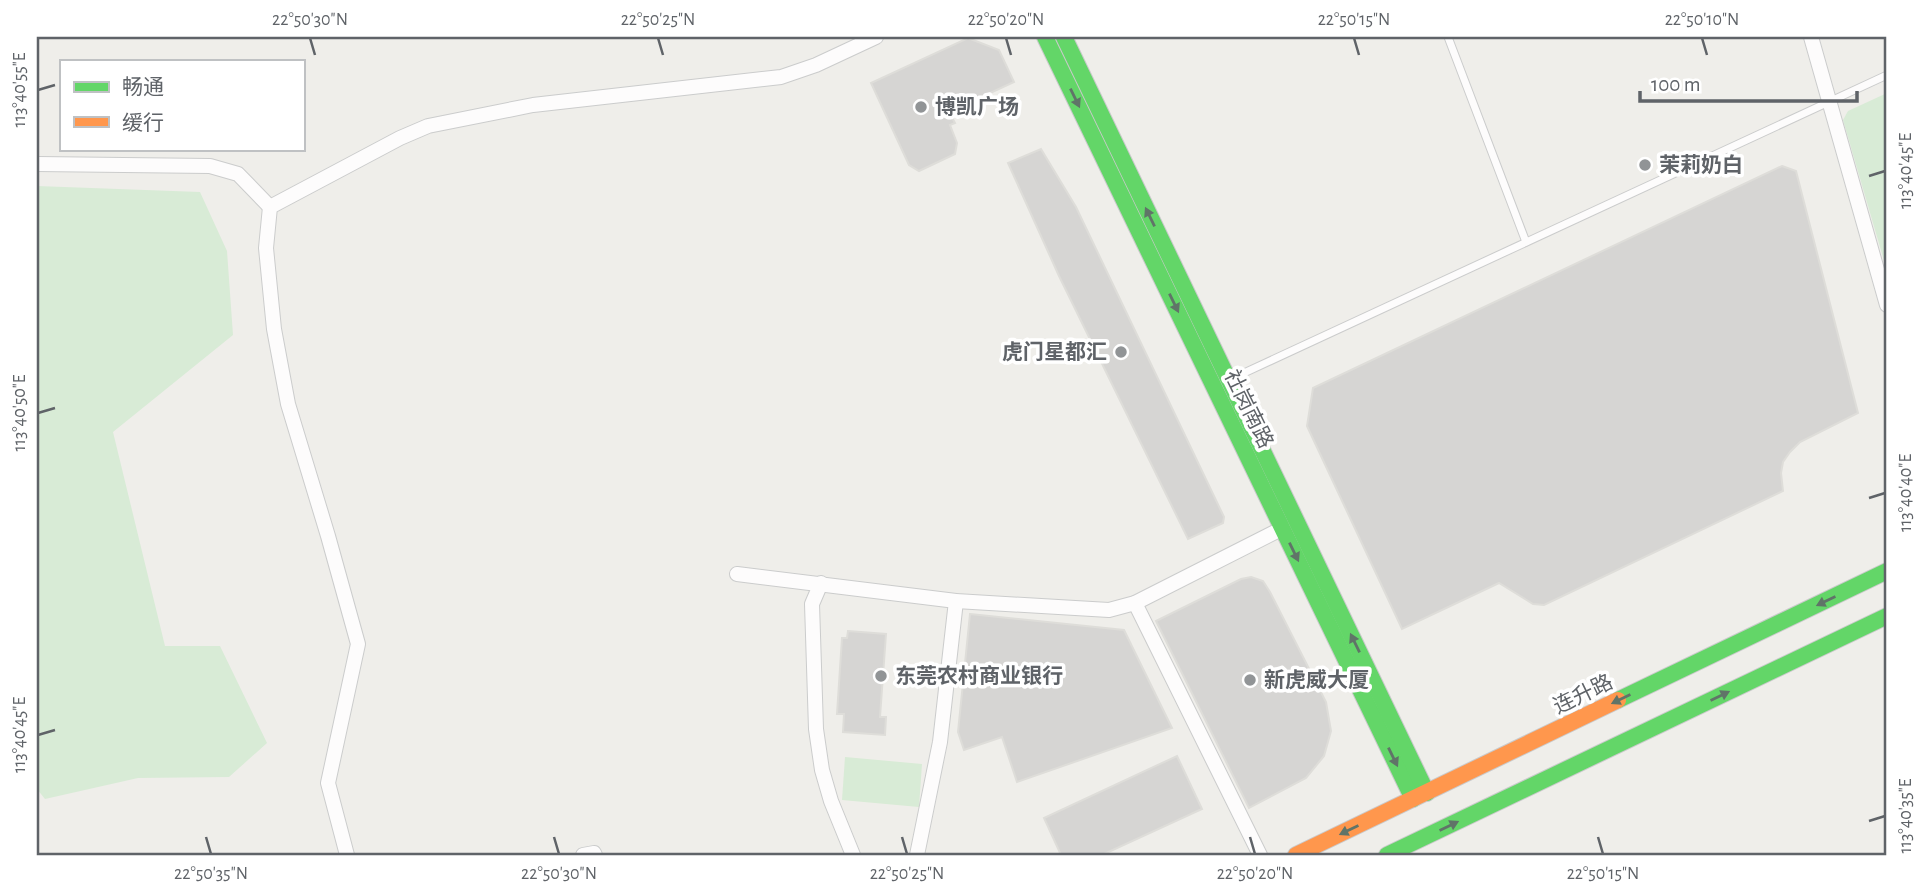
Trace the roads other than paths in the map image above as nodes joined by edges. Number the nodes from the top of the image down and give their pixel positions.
1 (876, 37) edge
2 (1045, 37) edge
3 (1064, 37) edge
4 (1448, 37) edge
5 (1811, 37) edge
6 (1887, 75) edge
7 (1829, 101) junction
8 (37, 164) edge
9 (270, 207) junction
10 (1526, 242) junction
11 (1887, 305) edge
12 (1222, 383) junction
13 (1283, 528) junction
14 (1887, 571) edge
15 (737, 574) dead end
16 (821, 583) junction
17 (956, 601) junction
18 (1135, 603) junction
19 (1887, 616) edge
20 (1420, 796) junction
21 (348, 855) edge
22 (583, 855) edge
23 (595, 855) edge
24 (853, 855) edge
25 (917, 855) edge
26 (1260, 855) edge
27 (1296, 855) edge
28 (1387, 855) edge

1 - 9 street
2 -> 12 street, 社岗南路
12 -> 3 street, 社岗南路
4 - 10 lane
5 - 7 street
6 - 7 lane
7 - 10 lane
7 - 11 street
8 - 9 street
9 - 21 street
10 - 12 lane
12 - 13 street, 社岗南路
20 -> 12 street, 社岗南路
13 - 18 street
13 -> 20 street, 社岗南路
14 -> 20 street, 连升路
15 - 16 street
16 - 17 street
16 - 24 street
17 - 18 street
17 - 25 street
18 - 26 street
28 -> 19 street
20 -> 27 street, 连升路
22 - 23 street

